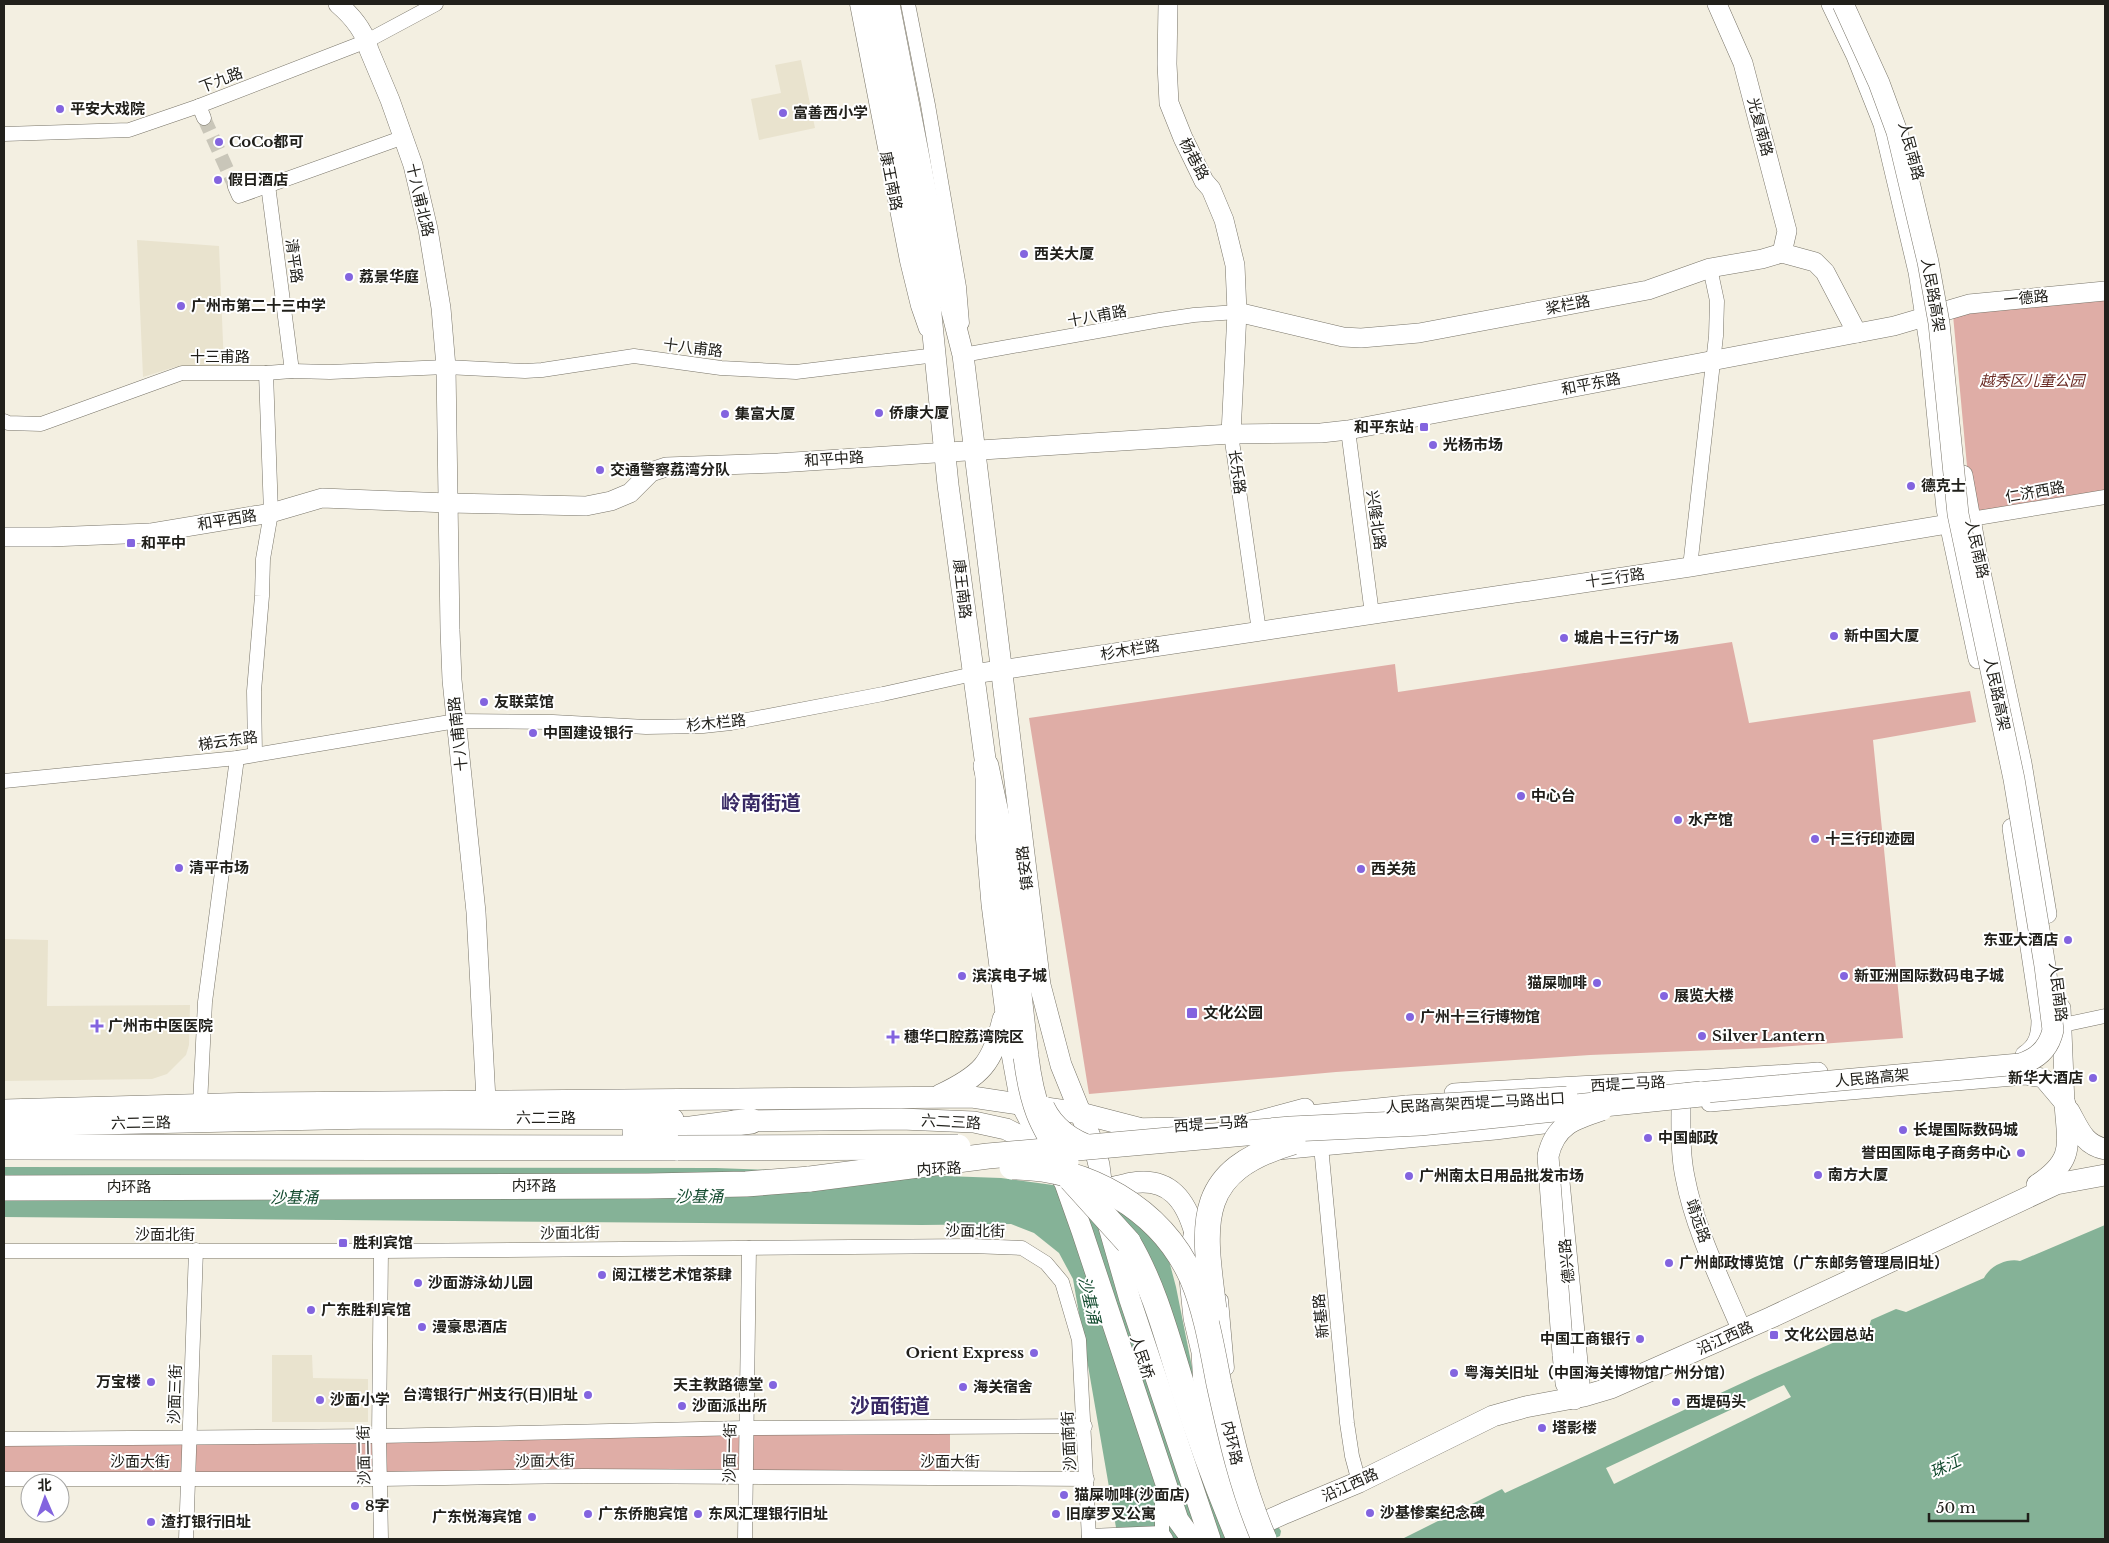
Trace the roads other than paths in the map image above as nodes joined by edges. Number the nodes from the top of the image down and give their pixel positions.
1 (338, 4) edge
2 (436, 4) edge
3 (857, 4) edge
4 (874, 4) edge
5 (889, 4) edge
6 (908, 4) edge
7 (1168, 4) edge
8 (1718, 4) edge
9 (1832, 4) edge
10 (1843, 4) edge
11 (1854, 4) edge
12 (367, 41) junction
13 (4, 134) edge
14 (404, 137) junction
15 (268, 185) junction
16 (237, 191) dead end
17 (1782, 253) junction
18 (1710, 268) junction
19 (2105, 291) edge
20 (1947, 310) junction
21 (1237, 312) junction
22 (1926, 318) junction
23 (1857, 332) junction
24 (936, 355) junction
25 (963, 355) junction
26 (1713, 360) junction
27 (446, 367) junction
28 (292, 371) junction
29 (266, 373) junction
30 (4, 421) edge
31 (1348, 430) junction
32 (1231, 434) junction
33 (975, 450) junction
34 (944, 452) junction
35 (2105, 497) edge
36 (448, 503) junction
37 (271, 513) junction
38 (1971, 519) junction
39 (1948, 524) junction
40 (4, 537) edge
41 (1690, 567) junction
42 (1372, 614) junction
43 (1258, 631) junction
44 (1001, 669) junction
45 (973, 674) junction
46 (456, 721) junction
47 (255, 754) junction
48 (237, 758) junction
49 (986, 766) junction
50 (4, 781) edge
51 (1005, 1010) junction
52 (2105, 1016) edge
53 (2063, 1025) junction
54 (1026, 1057) junction
55 (1061, 1065) junction
56 (2012, 1066) junction
57 (1613, 1085) junction
58 (938, 1096) junction
59 (896, 1097) junction
60 (1691, 1099) junction
61 (486, 1100) junction
62 (1021, 1102) junction
63 (200, 1104) junction
64 (2065, 1104) junction
65 (1524, 1106) junction
66 (1604, 1109) junction
67 (4, 1110) edge
68 (895, 1119) junction
69 (751, 1121) junction
70 (1081, 1123) junction
71 (1249, 1123) junction
72 (1556, 1123) junction
73 (4, 1126) edge
74 (1138, 1128) junction
75 (1292, 1145) junction
76 (332, 1146) junction
77 (1321, 1146) junction
78 (4, 1147) edge
79 (2105, 1149) edge
80 (2105, 1175) edge
81 (810, 1180) junction
82 (1065, 1184) junction
83 (4, 1188) edge
84 (1102, 1190) junction
85 (1077, 1203) junction
86 (2010, 1204) junction
87 (1195, 1233) junction
88 (1128, 1242) junction
89 (749, 1248) junction
90 (196, 1250) junction
91 (4, 1251) edge
92 (381, 1251) junction
93 (1742, 1331) junction
94 (1080, 1340) joint
95 (1574, 1398) junction
96 (1084, 1426) junction
97 (746, 1428) junction
98 (1229, 1431) junction
99 (379, 1436) junction
100 (190, 1438) junction
101 (4, 1439) edge
102 (1159, 1466) junction
103 (746, 1477) junction
104 (187, 1478) junction
105 (4, 1479) edge
106 (380, 1479) junction
107 (1087, 1479) junction
108 (1360, 1482) junction
109 (1285, 1512) junction
110 (1164, 1536) edge
111 (1245, 1536) edge
112 (1091, 1537) edge
113 (186, 1539) edge
114 (381, 1539) edge
115 (745, 1539) edge
116 (1202, 1539) edge
117 (1210, 1539) edge

1 - 12 street, 十八甫北路
2 - 12 street, 下九路
3 - 24 street, 康王南路
4 - 24 main road, 康王南路
5 - 25 main road, 康王南路
6 - 25 street, 康王南路
7 - 21 street, 杨巷路
8 - 17 street, 光复南路
9 - 22 street, 人民南路
10 - 60 main road, 人民路高架, bridge
11 - 20 street, 人民南路
12 - 13 street, 下九路
12 - 14 street, 十八甫北路
14 - 15 street
14 - 27 street, 十八甫北路
15 - 16 street
15 - 28 street, 清平路
17 - 18 street, 桨栏路
17 - 23 street
18 - 21 street, 桨栏路
18 - 26 street
19 - 20 street, 一德路
20 - 22 street, 和平东路
20 - 38 street, 人民南路
21 - 25 street, 十八甫路
21 - 32 street, 长乐路
22 - 23 street, 和平东路
22 - 39 street, 人民南路
23 - 26 street, 和平东路
24 - 27 street, 十八甫路
24 - 34 main road, 康王南路
25 - 33 main road, 康王南路
26 - 31 street, 和平东路
26 - 41 street
27 - 28 street, 十三甫路
27 - 36 street, 十八甫南路
28 - 29 street, 十三甫路
29 - 30 street, 十三甫路
29 - 37 street
31 - 32 street, 和平东路
31 - 42 street, 兴隆北路
32 - 33 street, 和平中路
32 - 43 street, 长乐路
33 - 34 street, 和平中路
33 - 44 main road, 康王南路
34 - 36 street, 和平中路
34 - 45 main road, 康王南路
35 - 38 street, 仁济西路
36 - 37 street, 和平西路
36 - 46 street, 十八甫南路
37 - 40 street, 和平西路
37 - 47 street
38 - 39 street, 十三行路
38 - 53 street, 人民南路
39 - 41 street, 十三行路
39 - 56 street, 人民南路
41 - 42 street, 十三行路
42 - 43 street, 十三行路
43 - 44 street, 杉木栏路
44 - 45 street, 杉木栏路
44 - 55 main road, 镇安路
45 - 46 street, 杉木栏路
45 - 49 main road
46 - 47 street, 梯云东路
46 - 61 street, 十八甫南路
47 - 48 street, 梯云东路
48 - 50 street, 梯云东路
48 - 63 street
49 - 51 main road
49 - 54 highway
51 - 58 main road
51 - 62 main road
52 - 53 street
53 - 64 street, 人民南路
54 - 75 main road, bridge
54 - 88 highway, bridge
55 - 70 main road, 人民桥
55 - 74 main road
56 - 57 street, 西堤二马路
56 - 60 street, 西堤二马路
56 - 64 street
57 - 65 street
57 - 71 street, 西堤二马路
58 - 59 main road, 六二三路
58 - 62 main road, 六二三路
59 - 61 main road, 六二三路
59 - 68 main road
60 - 66 main road, bridge
60 - 71 main road, 人民路高架西堤二马路出口, bridge
60 - 72 street, 西堤二马路
60 - 81 highway, bridge
60 - 93 street, 靖远路
61 - 63 main road, 六二三路
62 - 70 main road, 六二三路
62 - 82 main road
63 - 67 main road, 六二三路
64 - 79 main road
64 - 86 main road
65 - 71 street
65 - 72 street
66 - 75 main road, bridge
66 - 95 main road, bridge
68 - 69 main road, 六二三路
68 - 82 main road, 六二三路
69 - 73 main road, 六二三路
69 - 76 highway
70 - 74 main road, 六二三路
70 - 82 street
70 - 84 main road, 人民桥
71 - 74 street, 西堤二马路
72 - 77 street, 西堤二马路
72 - 95 street, 德兴路
75 - 77 street, 西堤二马路
75 - 87 street, 西堤二马路
75 - 98 highway, bridge
75 - 109 street
76 - 78 highway
76 - 88 highway, 内环路, bridge
77 - 108 street, 新基路
80 - 86 main road, 沿江西路
81 - 83 highway, 内环路
81 - 98 highway, 内环路, bridge
82 - 85 main road, 人民桥
84 - 87 main road
84 - 117 main road, 人民桥, bridge
85 - 102 main road
85 - 116 main road, 人民桥
86 - 93 main road, 沿江西路
87 - 109 street
88 - 111 highway, 内环路
89 - 92 street, 沙面北街
89 - 94 street, 沙面北街
89 - 97 street, 沙面一街
90 - 91 street, 沙面北街
90 - 92 street, 沙面北街
90 - 100 street, 沙面三街
92 - 99 street, 沙面二街
93 - 95 main road, 沿江西路
94 - 96 street, 沙面南街
95 - 108 main road, 沿江西路
96 - 97 street, 沙面大街
96 - 107 street, 沙面南街
97 - 99 street, 沙面大街
97 - 103 street, 沙面一街
98 - 111 highway, 内环路, bridge
99 - 100 street, 沙面大街
99 - 106 street, 沙面二街
100 - 101 street, 沙面大街
100 - 104 street, 沙面三街
102 - 110 street
102 - 116 main road
103 - 106 street, 沙面大街
103 - 107 street, 沙面大街
103 - 115 street, 沙面一街
104 - 105 street, 沙面大街
104 - 106 street, 沙面大街
104 - 113 street, 沙面三街
106 - 114 street, 沙面二街
107 - 112 street, 沙面南街
108 - 109 main road, 沿江西路
109 - 111 main road, 沿江西路
110 - 112 street

